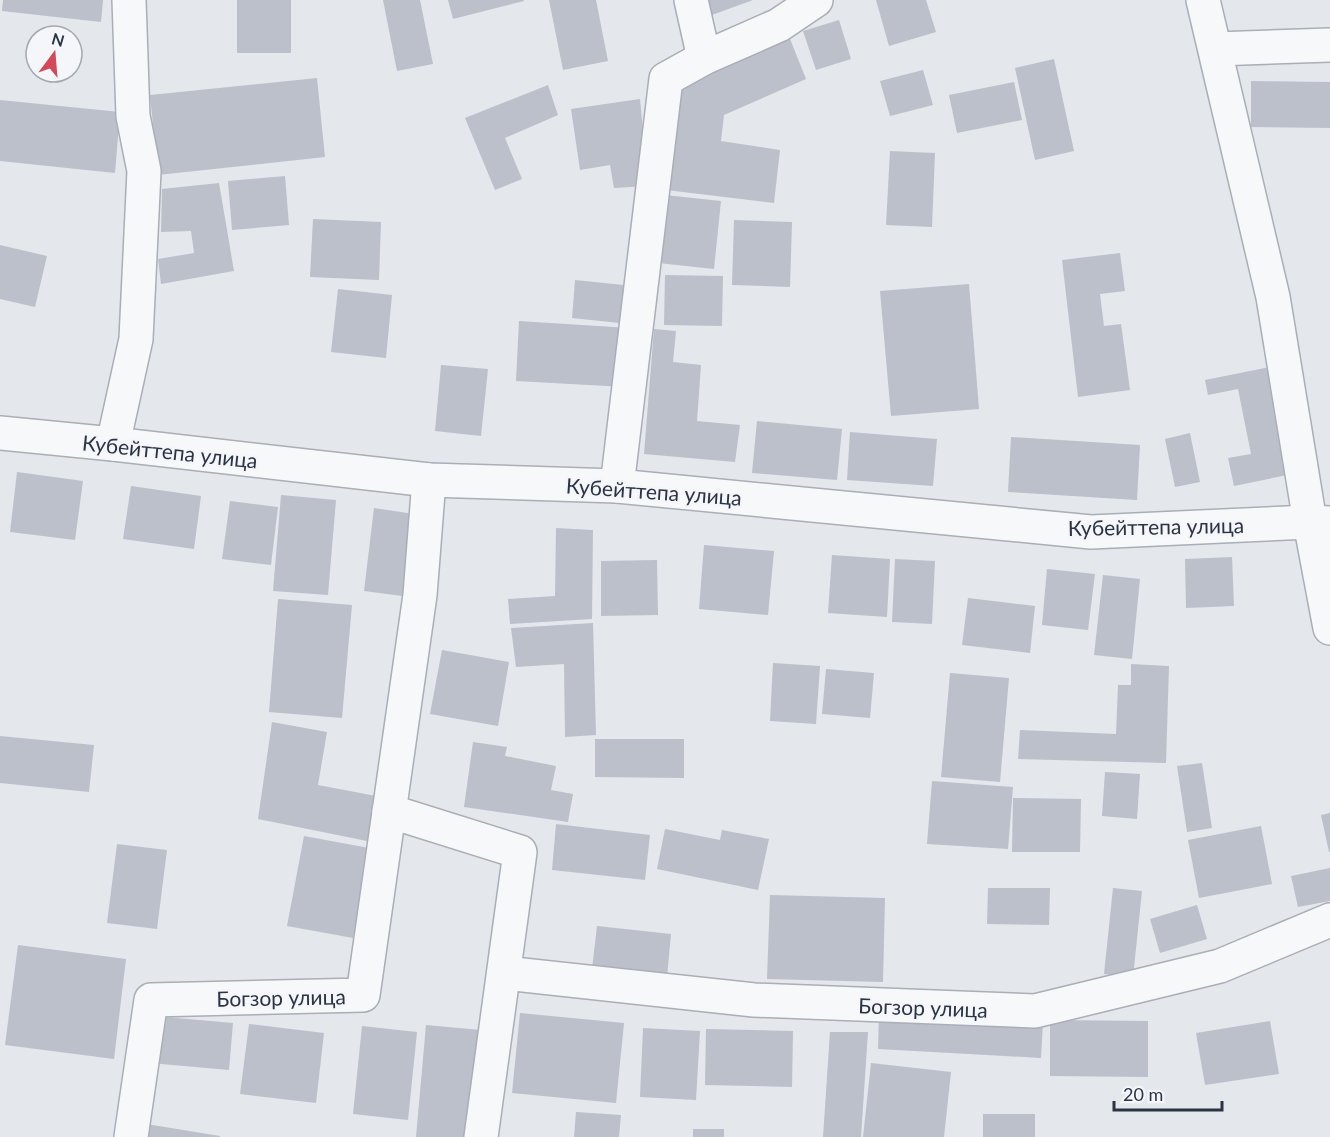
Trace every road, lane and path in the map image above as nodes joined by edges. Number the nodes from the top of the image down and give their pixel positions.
1 (129, 0) edge
2 (691, 0) edge
3 (816, 0) edge
4 (1203, 0) edge
5 (1330, 45) edge
6 (1215, 48) junction
7 (704, 58) junction
8 (0, 433) edge
9 (113, 444) junction
10 (429, 480) junction
11 (616, 486) junction
12 (1320, 522) edge
13 (1330, 628) edge
14 (389, 811) junction
15 (1330, 920) edge
16 (504, 973) junction
17 (131, 1137) edge
18 (481, 1137) edge

1 - 9 street
2 - 7 street
3 - 7 street
4 - 6 street
5 - 6 street
6 - 12 street
7 - 11 street
8 - 9 street, Кубейттепа улица
9 - 10 street, Кубейттепа улица
10 - 11 street, Кубейттепа улица
10 - 14 street, Богзор улица
11 - 12 street, Кубейттепа улица
12 - 13 street
14 - 16 street
14 - 17 street, Богзор улица
15 - 16 street, Богзор улица
16 - 18 street

